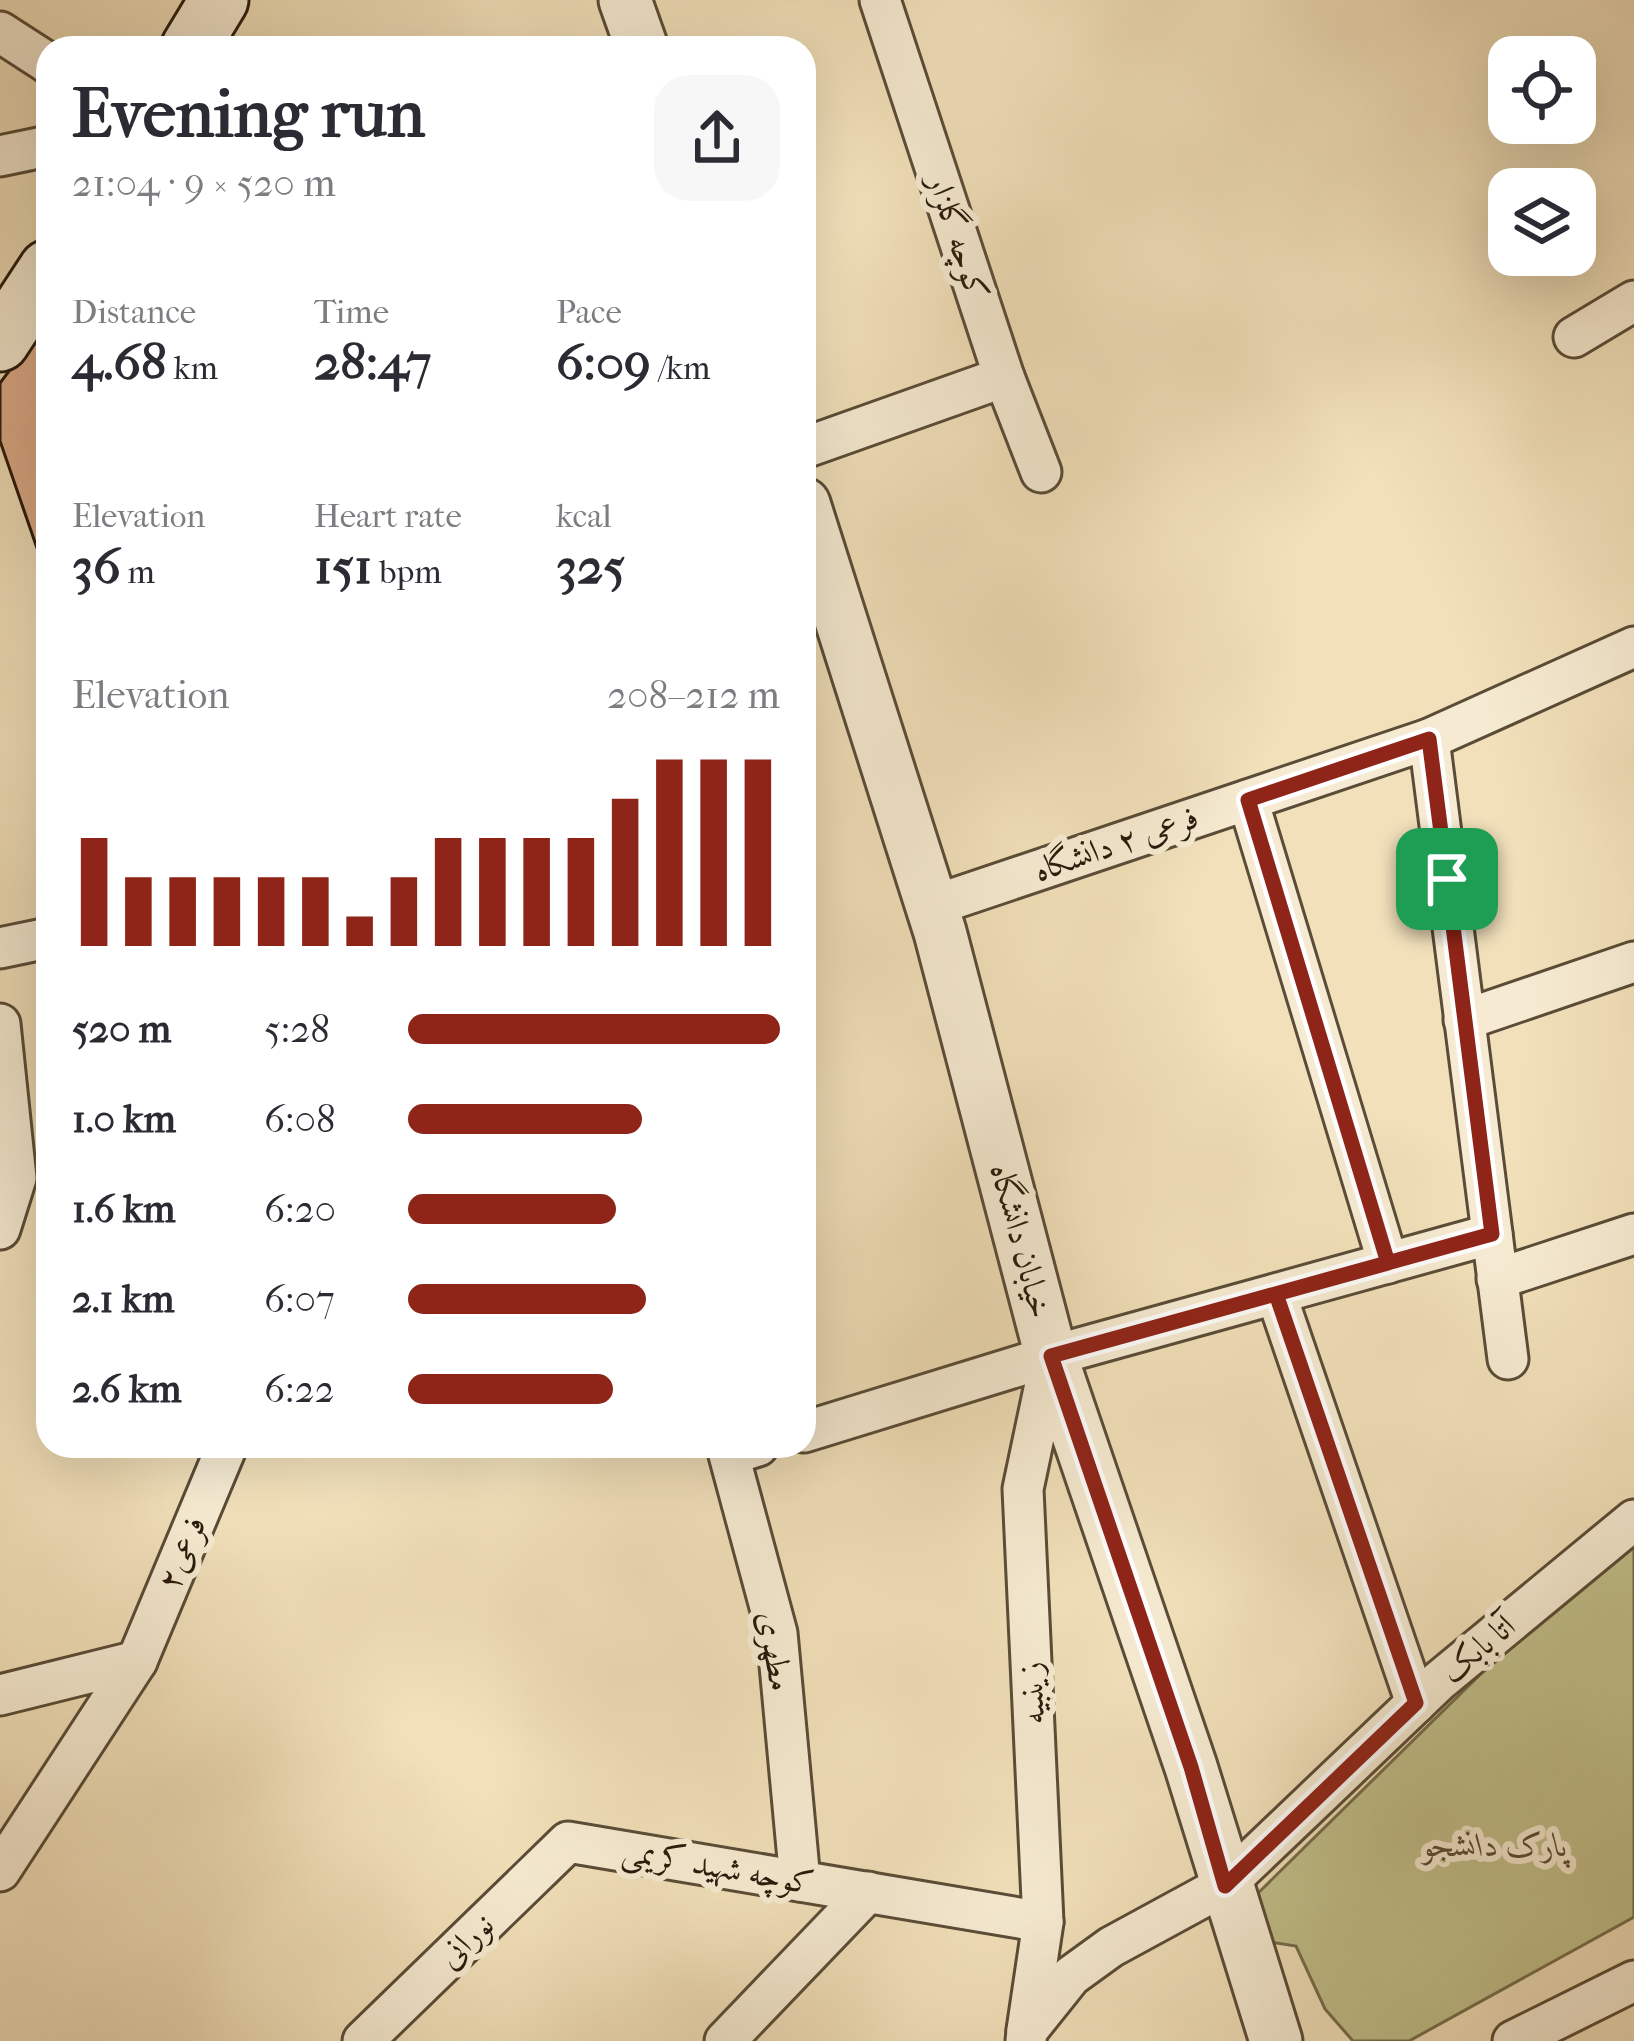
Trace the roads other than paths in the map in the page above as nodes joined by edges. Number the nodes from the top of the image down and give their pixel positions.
1 (219, 0) edge
2 (625, 0) edge
3 (880, 0) edge
4 (0, 32) edge
5 (197, 36) edge
6 (638, 36) edge
7 (36, 55) edge
8 (36, 148) edge
9 (0, 156) edge
10 (36, 287) edge
11 (1634, 301) edge
12 (1574, 337) dead end
13 (0, 341) edge
14 (1004, 376) junction
15 (816, 444) edge
16 (1041, 472) dead end
17 (816, 542) edge
18 (1634, 647) edge
19 (1429, 739) junction
20 (1248, 800) junction
21 (932, 906) junction
22 (36, 940) edge
23 (0, 948) edge
24 (1634, 962) edge
25 (1464, 1020) junction
26 (0, 1024) edge
27 (0, 1229) edge
28 (1492, 1234) junction
29 (1634, 1234) edge
30 (1388, 1263) junction
31 (1498, 1279) junction
32 (1276, 1294) junction
33 (1051, 1356) junction
34 (1508, 1359) dead end
35 (816, 1428) edge
36 (222, 1458) edge
37 (730, 1458) edge
38 (1634, 1520) edge
39 (136, 1660) junction
40 (0, 1695) edge
41 (1416, 1703) junction
42 (568, 1842) joint
43 (0, 1871) edge
44 (800, 1881) junction
45 (1225, 1886) junction
46 (868, 1892) junction
47 (1043, 1922) junction
48 (1634, 1981) edge
49 (1026, 2036) edge
50 (363, 2041) edge
51 (725, 2041) edge
52 (1276, 2041) edge
53 (1513, 2041) edge

1 - 5 main road
2 - 6 street
3 - 14 street, کوچه گلزار
4 - 7 street
8 - 9 street
10 - 13 main road
11 - 12 street
14 - 15 street
14 - 16 street, کوچه گلزار
17 - 21 street, خیابان دانشگاه
18 - 19 street, فرعی ۲ دانشگاه
19 - 20 street, فرعی ۲ دانشگاه
19 - 25 street
20 - 21 street, فرعی ۲ دانشگاه
20 - 30 street
21 - 33 street, خیابان دانشگاه
22 - 23 street
24 - 25 street
25 - 28 street
26 - 27 street
28 - 30 street
28 - 31 street
29 - 31 street
30 - 32 street
31 - 34 street
32 - 33 street
32 - 41 street
33 - 35 street
33 - 45 street, خیابان دانشگاه
33 - 47 street, زینبیه
36 - 39 street, فرعی۲
37 - 44 street, مطهری
38 - 41 street, آتا بابک
39 - 40 street
39 - 43 street, فرعی۲
41 - 45 street, آتا بابک
42 - 44 street, کوچه شهید کریمی
42 - 50 street, نورانی
44 - 46 street, کوچه شهید کریمی
45 - 49 street, زینبیه
45 - 52 street, خیابان دانشگاه
46 - 47 street, کوچه شهید کریمی
46 - 51 street, کوچه شهید کریمی
47 - 49 street, زینبیه
48 - 53 street

